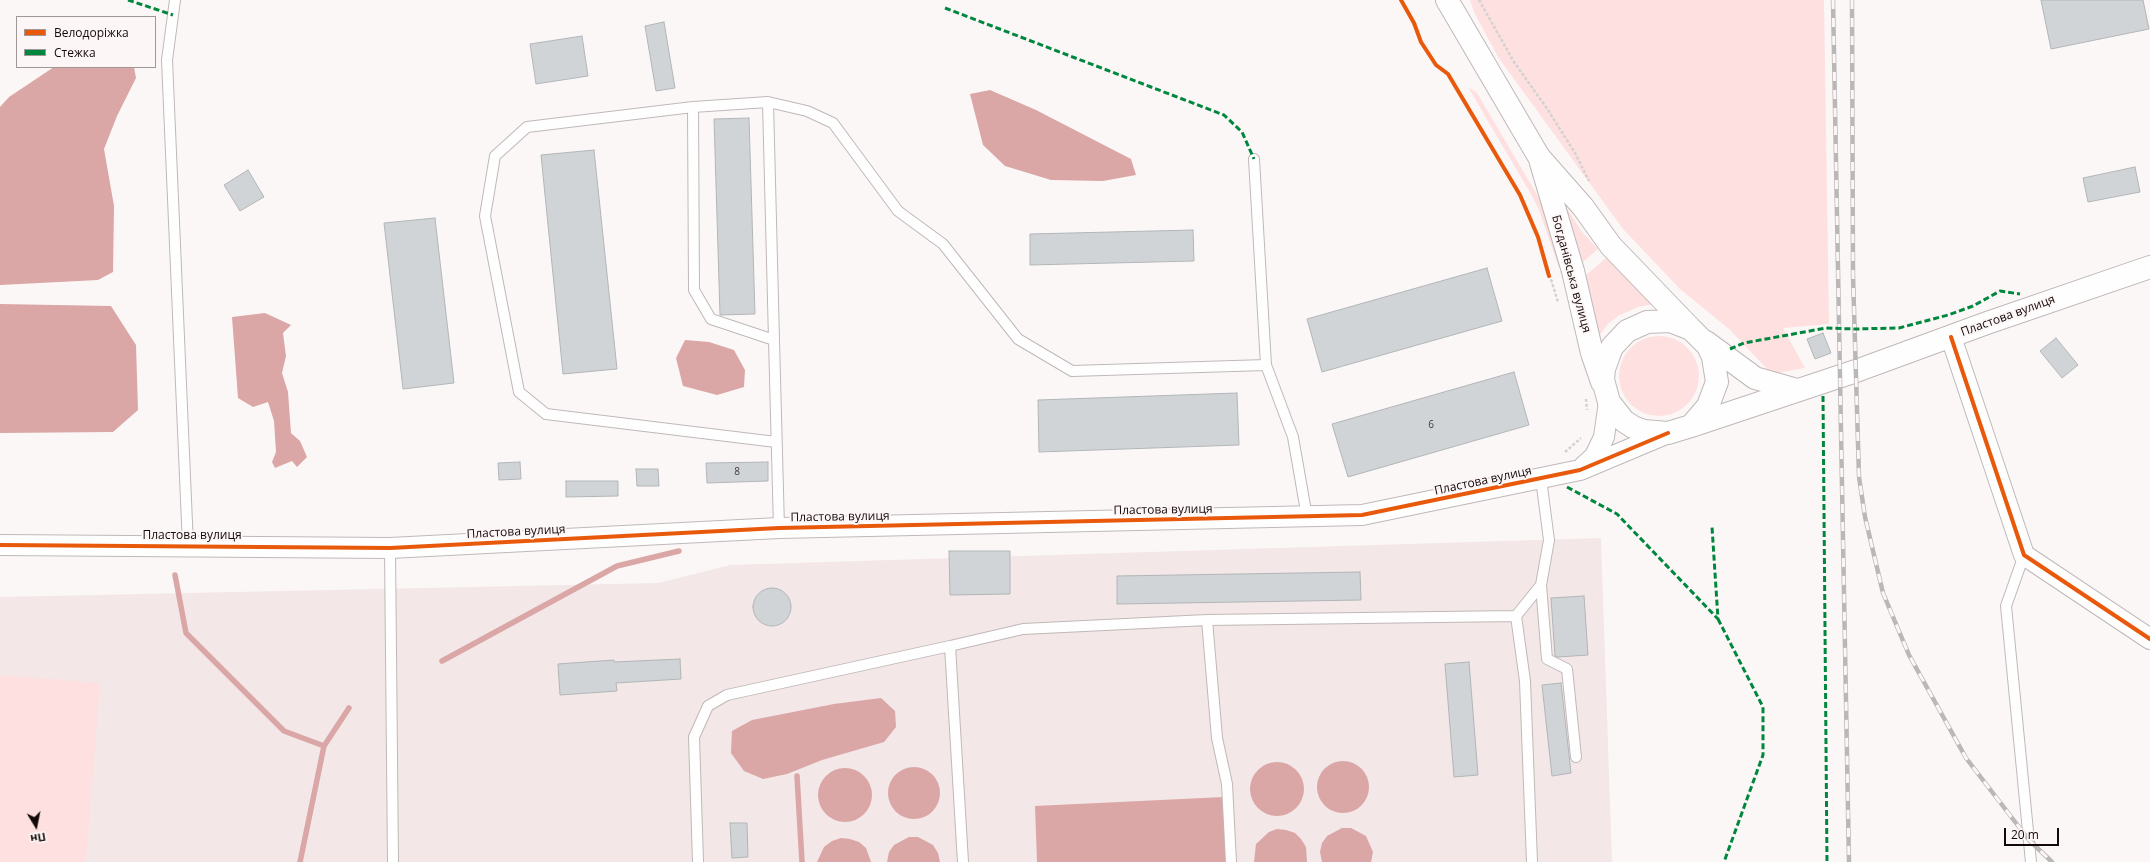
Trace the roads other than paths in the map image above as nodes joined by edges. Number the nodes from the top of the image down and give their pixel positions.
1 (176, 0) edge
2 (1447, 0) edge
3 (768, 102) junction
4 (693, 106) junction
5 (1539, 157) junction
6 (1254, 159) dead end
7 (2149, 268) edge
8 (1695, 333) junction
9 (1951, 337) junction
10 (774, 340) junction
11 (1266, 365) junction
12 (1797, 390) junction
13 (1600, 395) junction
14 (1691, 426) junction
15 (1668, 433) junction
16 (776, 442) junction
17 (1580, 470) junction
18 (1541, 479) junction
19 (1307, 517) junction
20 (778, 528) junction
21 (0, 545) edge
22 (188, 546) junction
23 (390, 548) junction
24 (2024, 555) junction
25 (1541, 585) junction
26 (1516, 616) junction
27 (1207, 620) junction
28 (2150, 639) edge
29 (950, 646) junction
30 (1576, 757) dead end
31 (393, 862) edge
32 (698, 862) edge
33 (963, 862) edge
34 (1230, 862) edge
35 (1532, 862) edge
36 (2032, 862) edge

1 - 22 lane
2 - 5 main road, Богданівська вулиця
3 - 4 lane
3 - 10 lane
3 - 11 lane
4 - 10 lane
4 - 16 lane
5 - 8 main road, Богданівська вулиця
5 - 13 main road, Богданівська вулиця
6 - 11 lane
7 - 9 main road, Пластова вулиця
8 - 12 main road
8 - 13 main road
8 - 14 main road
9 - 12 main road, Пластова вулиця
9 - 24 street
10 - 16 lane
11 - 19 lane
12 - 14 main road, Пластова вулиця
13 - 15 main road
13 - 17 street
14 - 15 main road
15 - 17 street, Пластова вулиця
16 - 20 lane
17 - 18 street, Пластова вулиця
18 - 19 street, Пластова вулиця
18 - 25 lane
19 - 20 street, Пластова вулиця
20 - 23 street, Пластова вулиця
21 - 22 street, Пластова вулиця
22 - 23 street, Пластова вулиця
23 - 31 lane
24 - 28 street
24 - 36 lane
25 - 26 lane
25 - 30 lane
26 - 27 lane
26 - 35 lane
27 - 29 lane
27 - 34 lane
29 - 32 lane
29 - 33 lane

